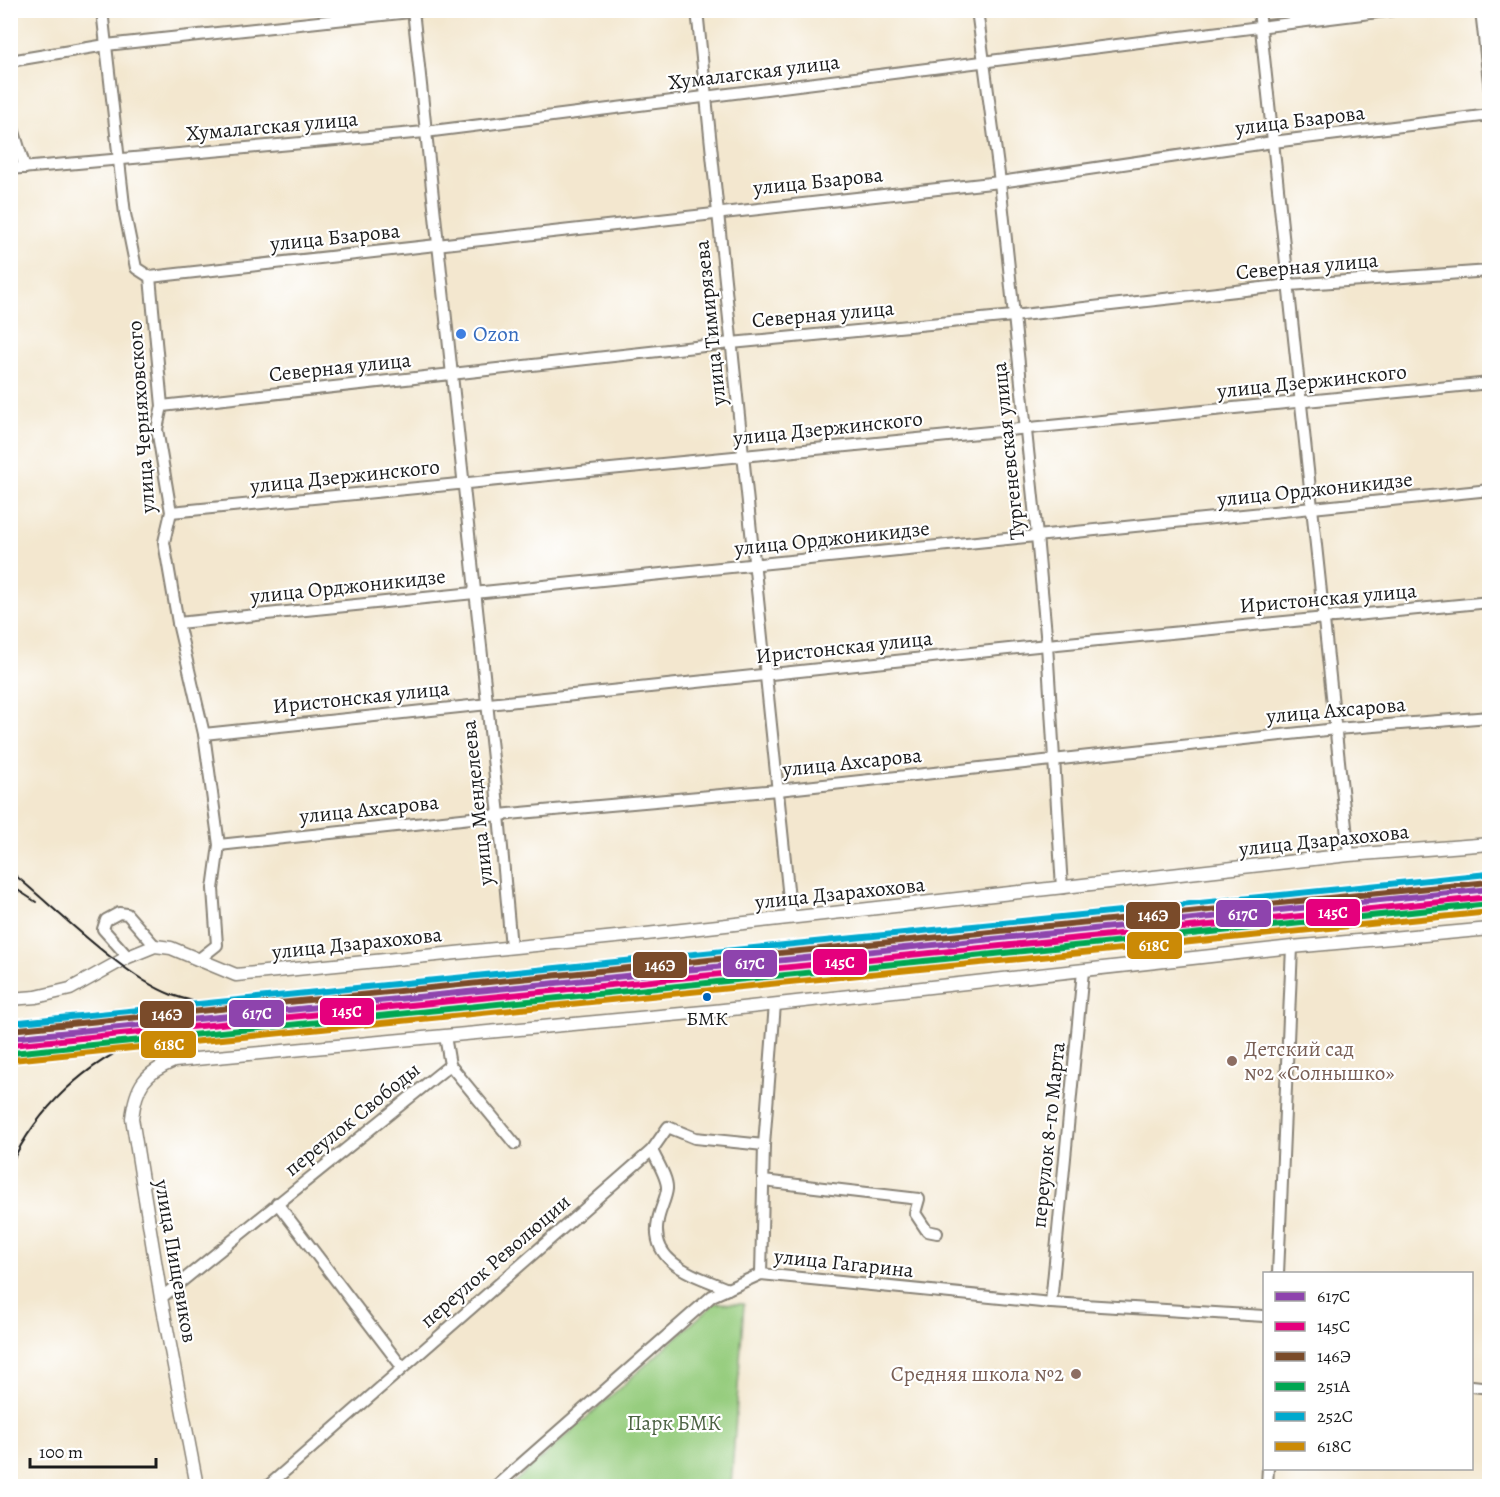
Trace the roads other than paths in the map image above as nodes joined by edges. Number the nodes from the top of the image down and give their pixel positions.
1 (102, 10) edge
2 (419, 10) edge
3 (697, 10) edge
4 (977, 10) edge
5 (1259, 10) edge
6 (1394, 10) edge
7 (1481, 10) edge
8 (413, 11) edge
9 (1261, 27) junction
10 (106, 45) junction
11 (10, 61) edge
12 (985, 64) junction
13 (1490, 91) edge
14 (706, 97) junction
15 (10, 100) edge
16 (1490, 115) edge
17 (425, 132) junction
18 (1274, 142) junction
19 (118, 160) junction
20 (26, 168) junction
21 (10, 169) edge
22 (1000, 182) junction
23 (718, 212) junction
24 (439, 246) junction
25 (1490, 271) edge
26 (150, 277) junction
27 (1289, 285) junction
28 (1013, 316) junction
29 (731, 343) junction
30 (451, 375) junction
31 (1490, 383) edge
32 (1301, 402) junction
33 (162, 406) junction
34 (1024, 428) junction
35 (743, 456) junction
36 (462, 484) junction
37 (1490, 490) edge
38 (1314, 509) junction
39 (171, 512) junction
40 (1037, 536) junction
41 (754, 566) junction
42 (476, 593) junction
43 (1490, 602) edge
44 (1324, 617) junction
45 (178, 622) junction
46 (1047, 645) junction
47 (766, 675) junction
48 (487, 702) junction
49 (1490, 717) edge
50 (1336, 729) junction
51 (204, 734) junction
52 (1055, 759) junction
53 (778, 790) junction
54 (499, 815) junction
55 (1490, 844) edge
56 (219, 845) junction
57 (1349, 855) junction
58 (1062, 888) junction
59 (791, 918) junction
60 (1490, 929) edge
61 (155, 946) junction
62 (511, 947) junction
63 (1292, 947) junction
64 (128, 957) junction
65 (198, 960) junction
66 (1083, 970) junction
67 (10, 999) edge
68 (775, 1004) junction
69 (445, 1036) junction
70 (450, 1065) junction
71 (515, 1144) dead end
72 (764, 1145) junction
73 (652, 1150) junction
74 (763, 1181) junction
75 (278, 1203) junction
76 (937, 1233) dead end
77 (1278, 1272) edge
78 (761, 1274) junction
79 (728, 1288) junction
80 (161, 1298) junction
81 (1051, 1303) junction
82 (1263, 1316) edge
83 (402, 1367) junction
84 (1473, 1386) edge
85 (1490, 1388) edge
86 (1268, 1470) edge
87 (197, 1486) edge
88 (268, 1486) edge
89 (496, 1486) edge
90 (1267, 1486) edge

1 - 10 street
2 - 8 street
3 - 14 street, улица Тимирязева
4 - 12 street, Тургеневская улица
5 - 9 street
6 - 9 street, Хумалагская улица
7 - 13 street
8 - 10 street
8 - 17 street, улица Менделеева
9 - 12 street, Хумалагская улица
9 - 18 street
10 - 11 street
10 - 19 street
12 - 14 street, Хумалагская улица
12 - 22 street, Тургеневская улица
14 - 17 street, Хумалагская улица
14 - 23 street, улица Тимирязева
15 - 20 street
16 - 18 street, улица Бзарова
17 - 19 street, Хумалагская улица
17 - 24 street, улица Менделеева
18 - 22 street, улица Бзарова
18 - 27 street
19 - 20 street, Хумалагская улица
19 - 26 street
20 - 21 street, Хумалагская улица
22 - 23 street, улица Бзарова
22 - 28 street, Тургеневская улица
23 - 24 street, улица Бзарова
23 - 29 street, улица Тимирязева
24 - 26 street, улица Бзарова
24 - 30 street, улица Менделеева
25 - 27 street, Северная улица
26 - 33 street, улица Черняховского
27 - 28 street, Северная улица
27 - 32 street
28 - 29 street, Северная улица
28 - 34 street, Тургеневская улица
29 - 30 street, Северная улица
29 - 35 street, улица Тимирязева
30 - 33 street, Северная улица
30 - 36 street, улица Менделеева
31 - 32 street, улица Дзержинского
32 - 34 street, улица Дзержинского
32 - 38 street
33 - 39 street, улица Черняховского
34 - 35 street, улица Дзержинского
34 - 40 street, Тургеневская улица
35 - 36 street, улица Дзержинского
35 - 41 street, улица Тимирязева
36 - 39 street, улица Дзержинского
36 - 42 street, улица Менделеева
37 - 38 street, улица Орджоникидзе
38 - 40 street, улица Орджоникидзе
38 - 44 street
39 - 45 street, улица Черняховского
40 - 41 street, улица Орджоникидзе
40 - 46 street, Тургеневская улица
41 - 42 street, улица Орджоникидзе
41 - 47 street, улица Тимирязева
42 - 45 street, улица Орджоникидзе
42 - 48 street, улица Менделеева
43 - 44 street, Иристонская улица
44 - 46 street, Иристонская улица
44 - 50 street
45 - 51 street, улица Черняховского
46 - 47 street, Иристонская улица
46 - 52 street, Тургеневская улица
47 - 48 street, Иристонская улица
47 - 53 street, улица Тимирязева
48 - 51 street, Иристонская улица
48 - 54 street, улица Менделеева
49 - 50 street, улица Ахсарова
50 - 52 street, улица Ахсарова
50 - 57 street
51 - 56 street, улица Черняховского
52 - 53 street, улица Ахсарова
52 - 58 street, Тургеневская улица
53 - 54 street, улица Ахсарова
53 - 59 street, улица Тимирязева
54 - 56 street, улица Ахсарова
54 - 62 street, улица Менделеева
55 - 57 street, улица Дзарахохова
56 - 65 street, улица Черняховского
57 - 58 street, улица Дзарахохова
58 - 59 street, улица Дзарахохова
59 - 62 street, улица Дзарахохова
60 - 63 street
61 - 64 street
61 - 64 street
61 - 65 street, улица Дзарахохова
62 - 65 street, улица Дзарахохова
63 - 66 street
63 - 77 street
64 - 67 street
66 - 68 street
66 - 81 street, переулок 8-го Марта
68 - 69 street
68 - 72 street
69 - 70 street, переулок Свободы
69 - 80 street, улица Пищевиков
70 - 71 street, переулок Свободы
70 - 75 street, переулок Свободы
72 - 73 street, переулок Революции
72 - 74 street
73 - 79 street
73 - 83 street, переулок Революции
74 - 76 street
74 - 78 street
75 - 80 street, переулок Свободы
75 - 83 street, переулок Свободы
78 - 79 street, улица Гагарина
78 - 81 street, улица Гагарина
79 - 89 street, улица Гагарина
80 - 87 street, улица Пищевиков
81 - 82 street, улица Гагарина
83 - 88 street, переулок Революции
84 - 85 street
86 - 90 street

